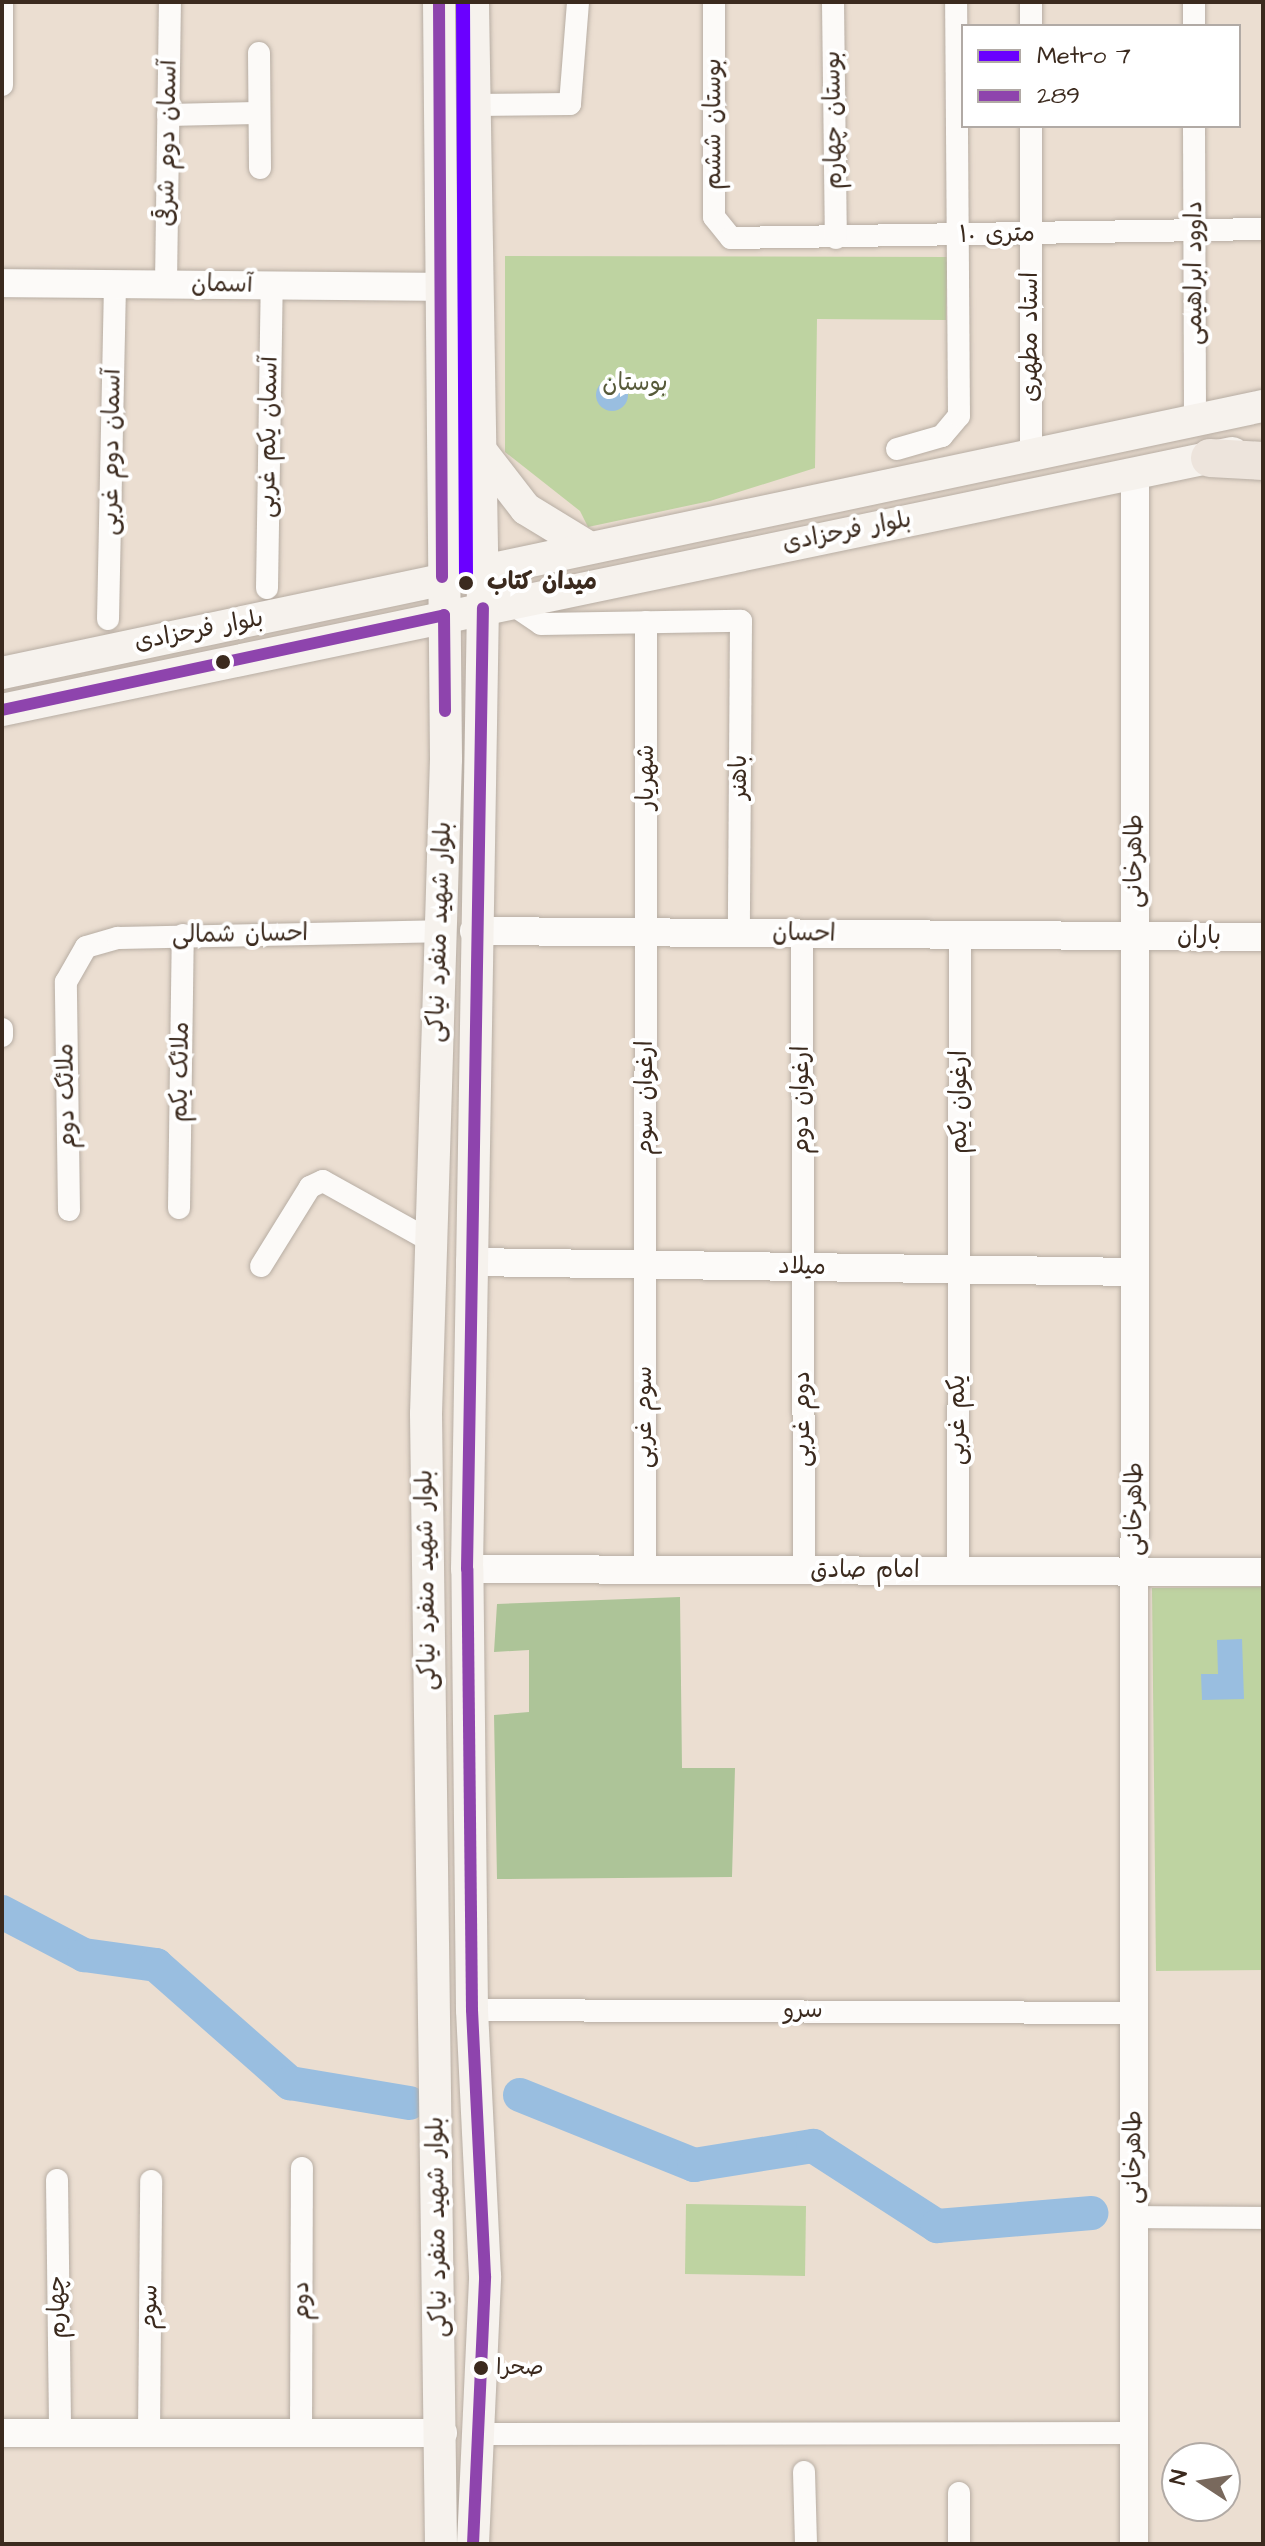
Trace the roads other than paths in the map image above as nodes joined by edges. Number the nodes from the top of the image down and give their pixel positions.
1 (2, 2) edge
2 (170, 2) edge
3 (439, 2) edge
4 (473, 2) edge
5 (578, 2) edge
6 (714, 2) edge
7 (833, 2) edge
8 (956, 2) edge
9 (1031, 2) edge
10 (1194, 2) edge
11 (1031, 24) edge
12 (1194, 24) edge
13 (259, 53) dead end
14 (2, 85) edge
15 (475, 105) junction
16 (256, 113) junction
17 (168, 115) junction
18 (1031, 128) edge
19 (1194, 128) edge
20 (260, 168) dead end
21 (1263, 229) edge
22 (1195, 231) junction
23 (1031, 234) junction
24 (959, 235) junction
25 (731, 238) joint
26 (836, 238) junction
27 (2, 283) edge
28 (115, 284) junction
29 (166, 284) junction
30 (272, 285) junction
31 (441, 287) junction
32 (1263, 406) edge
33 (1195, 420) junction
34 (1263, 446) edge
35 (478, 447) junction
36 (897, 449) dead end
37 (1031, 453) junction
38 (1210, 458) junction
39 (1263, 461) edge
40 (1135, 473) junction
41 (716, 518) junction
42 (585, 545) junction
43 (723, 557) junction
44 (481, 567) junction
45 (442, 577) junction
46 (267, 588) dead end
47 (496, 606) junction
48 (313, 609) junction
49 (444, 615) junction
50 (108, 619) dead end
51 (646, 622) junction
52 (318, 643) junction
53 (2, 673) edge
54 (2, 710) edge
55 (439, 931) junction
56 (474, 931) junction
57 (647, 932) junction
58 (739, 933) junction
59 (802, 933) junction
60 (183, 935) junction
61 (960, 935) junction
62 (1135, 937) junction
63 (1263, 937) edge
64 (66, 982) joint
65 (2, 1029) edge
66 (2, 1036) edge
67 (179, 1208) dead end
68 (69, 1210) dead end
69 (431, 1241) junction
70 (470, 1262) junction
71 (646, 1265) junction
72 (261, 1266) dead end
73 (803, 1267) junction
74 (959, 1269) junction
75 (1135, 1272) junction
76 (469, 1407) junction
77 (426, 1414) junction
78 (467, 1569) junction
79 (645, 1570) junction
80 (804, 1571) junction
81 (958, 1571) junction
82 (1135, 1572) junction
83 (1263, 1572) edge
84 (472, 2010) junction
85 (1134, 2013) junction
86 (477, 2094) junction
87 (435, 2099) junction
88 (302, 2168) dead end
89 (57, 2180) dead end
90 (151, 2181) dead end
91 (1134, 2217) junction
92 (1263, 2218) edge
93 (2, 2433) edge
94 (60, 2433) junction
95 (149, 2433) junction
96 (301, 2433) junction
97 (443, 2433) junction
98 (1134, 2433) junction
99 (475, 2441) junction
100 (804, 2472) dead end
101 (959, 2493) dead end
102 (441, 2544) edge
103 (473, 2544) edge
104 (487, 2544) edge
105 (806, 2544) edge
106 (959, 2544) edge
107 (1134, 2544) edge

1 - 14 street
2 - 17 street, آسمان دوم شرقی
3 - 31 main road, بلوار شهید منفرد نیاکی
4 - 15 main road, بلوار شهید منفرد نیاکی
5 - 15 street
6 - 25 street, بوستان ششم
7 - 26 street, بوستان چهارم
8 - 24 street
9 - 11 street
10 - 12 street
13 - 16 street
15 - 35 main road, بلوار شهید منفرد نیاکی
16 - 17 street
16 - 20 street
17 - 29 street, آسمان دوم شرقی
18 - 23 street, استاد مطهری
19 - 22 street, داوود ابراهیمی
21 - 22 street, ۱۰ متری
22 - 23 street, ۱۰ متری
22 - 33 street, داوود ابراهیمی
23 - 24 street, ۱۰ متری
23 - 37 street, استاد مطهری
24 - 26 street, ۱۰ متری
24 - 36 street
25 - 26 street, ۱۰ متری
27 - 28 street, آسمان
28 - 29 street, آسمان
28 - 50 street, آسمان دوم غربی
29 - 30 street, آسمان
30 - 31 street, آسمان
30 - 46 street, آسمان یکم غربی
31 - 45 main road, بلوار شهید منفرد نیاکی
32 - 33 main road, بلوار فرحزادی
33 - 37 main road, بلوار فرحزادی
34 - 38 main road, بلوار فرحزادی
35 - 42 main road
35 - 44 main road, بلوار شهید منفرد نیاکی
37 - 41 main road, بلوار فرحزادی
38 - 39 highway
38 - 40 main road, بلوار فرحزادی
40 - 43 main road, بلوار فرحزادی
40 - 62 street, طاهرخانی
41 - 42 main road, بلوار فرحزادی
41 - 43 main road
42 - 44 main road, بلوار فرحزادی
43 - 47 main road, بلوار فرحزادی
44 - 45 main road, بلوار فرحزادی
44 - 47 main road, بلوار شهید منفرد نیاکی
45 - 48 main road, بلوار فرحزادی
45 - 49 main road, بلوار شهید منفرد نیاکی
47 - 49 main road, بلوار فرحزادی
47 - 51 street
47 - 56 main road, بلوار شهید منفرد نیاکی
48 - 52 main road
48 - 53 main road, بلوار فرحزادی
49 - 52 main road, بلوار فرحزادی
49 - 55 main road, بلوار شهید منفرد نیاکی
51 - 57 street, شهریار
51 - 58 street, باهنر
52 - 54 main road, بلوار فرحزادی
55 - 60 street, احسان شمالی
55 - 69 main road, بلوار شهید منفرد نیاکی
56 - 57 street, احسان
56 - 70 main road, بلوار شهید منفرد نیاکی
57 - 58 street, احسان
57 - 71 street, ارغوان سوم
58 - 59 street, احسان
59 - 61 street, احسان
59 - 73 street, ارغوان دوم
60 - 64 street, احسان شمالی
60 - 67 street, ملائک یکم
61 - 62 street, احسان
61 - 74 street, ارغوان یکم
62 - 63 street, باران
62 - 75 street, طاهرخانی
64 - 68 street, ملائک دوم
65 - 66 street
69 - 72 street
69 - 77 main road, بلوار شهید منفرد نیاکی
70 - 71 street, میلاد
70 - 76 main road, بلوار شهید منفرد نیاکی
71 - 73 street, میلاد
71 - 79 street, سوم غربی
73 - 74 street, میلاد
73 - 80 street, دوم غربی
74 - 75 street, میلاد
74 - 81 street, یکم غربی
75 - 82 street, طاهرخانی
76 - 77 main road
76 - 78 main road, بلوار شهید منفرد نیاکی
77 - 87 main road, بلوار شهید منفرد نیاکی
78 - 79 street, امام صادق
78 - 84 main road, بلوار شهید منفرد نیاکی
79 - 80 street, امام صادق
80 - 81 street, امام صادق
81 - 82 street, امام صادق
82 - 83 street, امام صادق
82 - 85 street, طاهرخانی
84 - 85 street, سرو
84 - 86 main road, بلوار شهید منفرد نیاکی
85 - 91 street, طاهرخانی
86 - 87 main road
86 - 99 main road, بلوار شهید منفرد نیاکی
87 - 97 main road, بلوار شهید منفرد نیاکی
88 - 96 street, دوم
89 - 94 street, چهارم
90 - 95 street, سوم
91 - 92 street
91 - 98 street, طاهرخانی
93 - 94 street
94 - 95 street
95 - 96 street
96 - 97 street
97 - 102 main road, بلوار شهید منفرد نیاکی
98 - 99 street
98 - 107 street, طاهرخانی
99 - 103 main road, بلوار شهید منفرد نیاکی
99 - 104 main road
100 - 105 street
101 - 106 street

